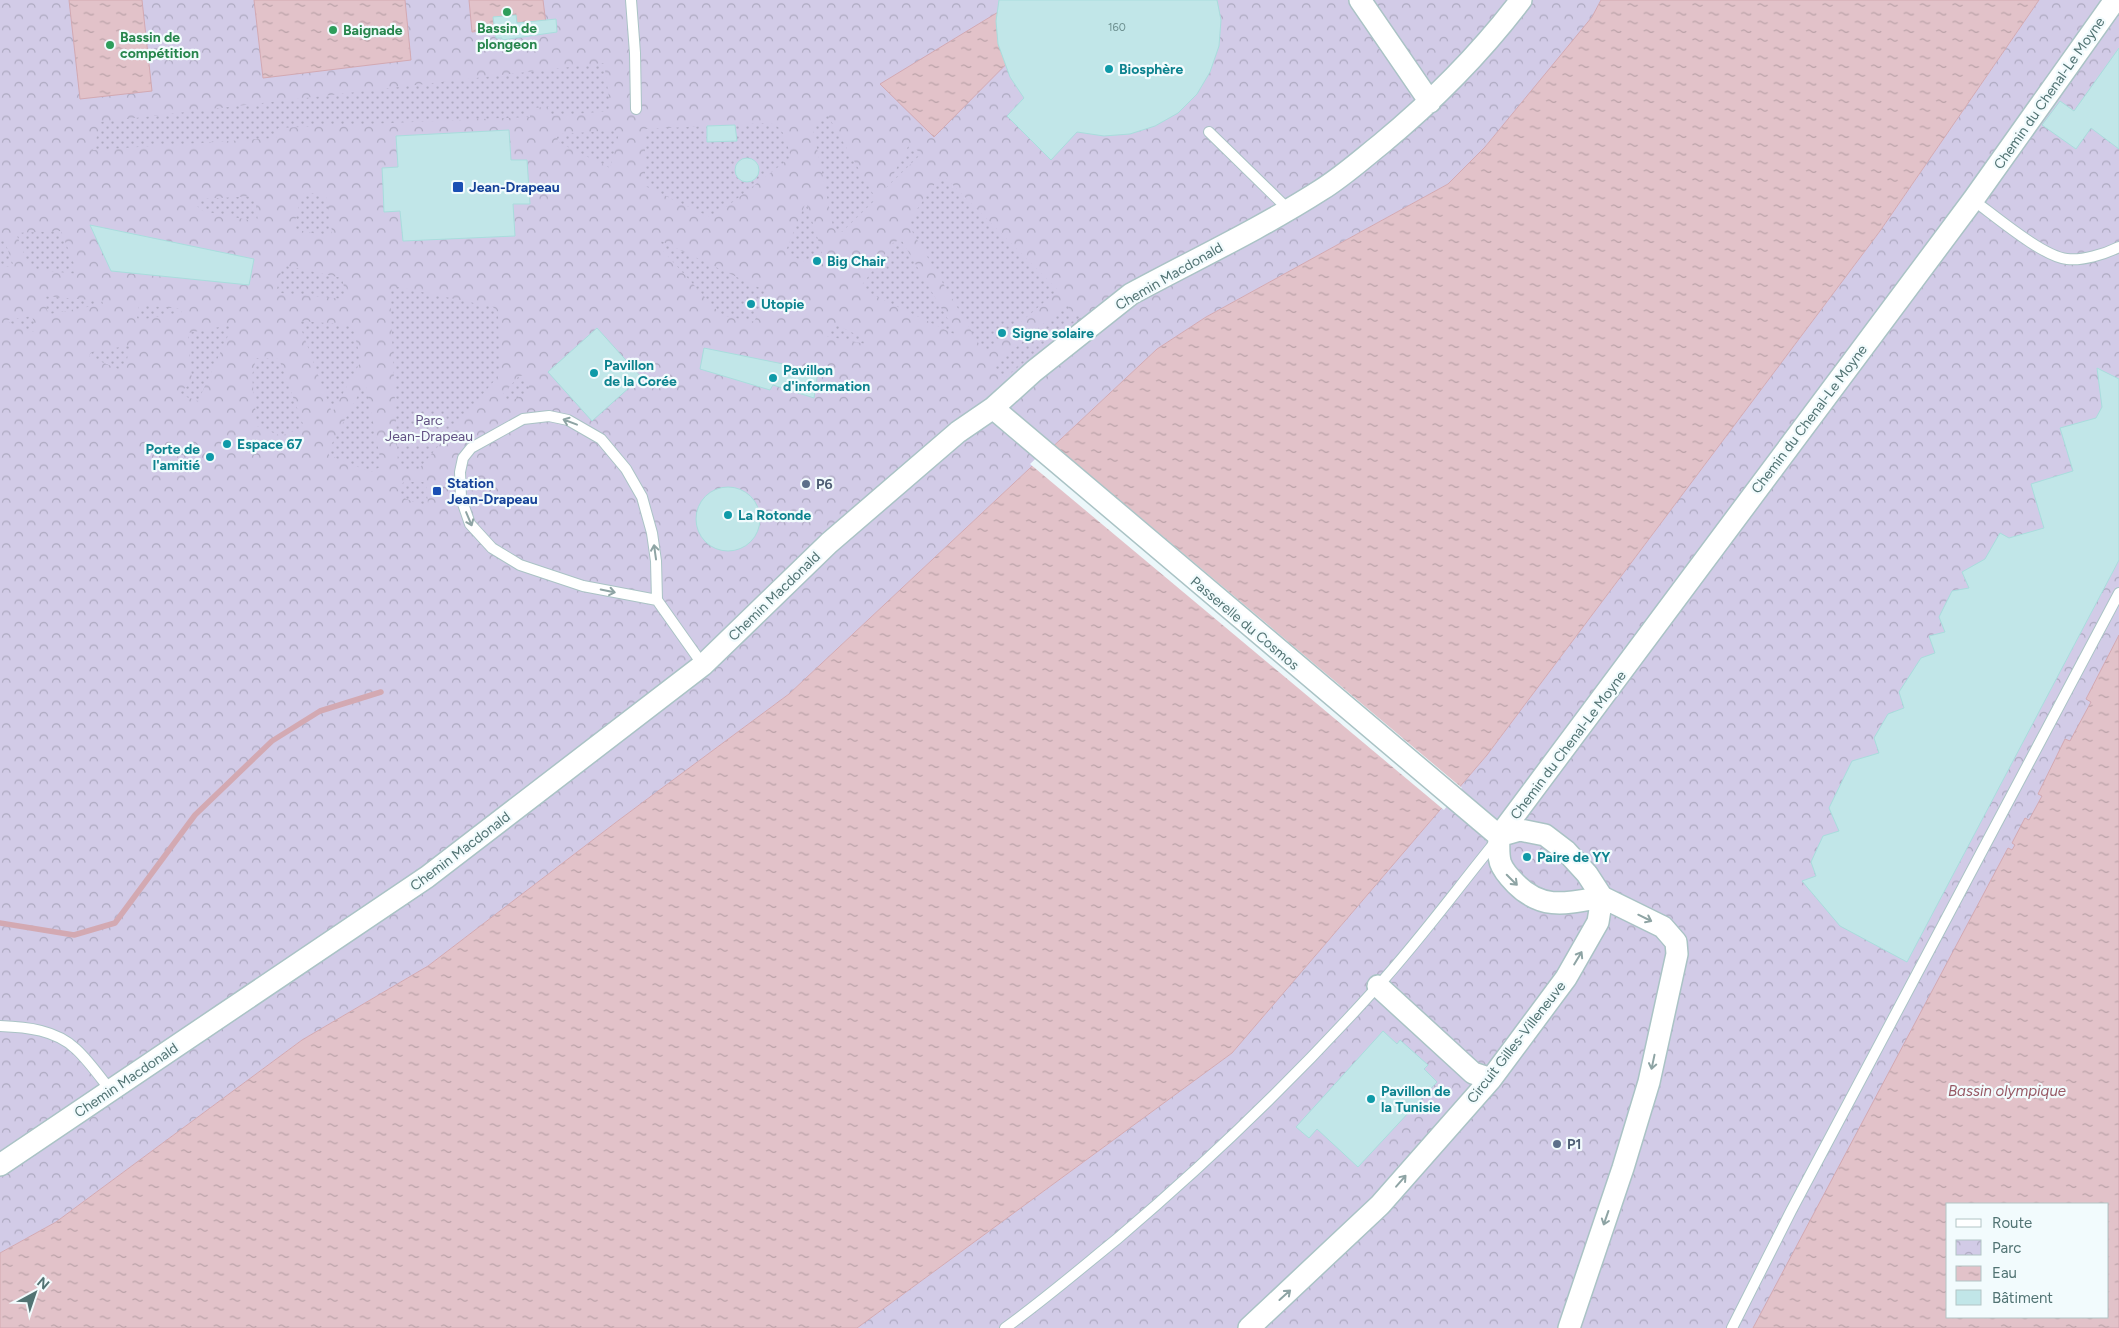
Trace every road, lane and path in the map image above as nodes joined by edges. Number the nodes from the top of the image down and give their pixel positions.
1 (631, 0) edge
2 (1360, 0) edge
3 (1521, 0) edge
4 (2115, 0) edge
5 (1430, 102) junction
6 (636, 109) dead end
7 (1209, 132) dead end
8 (1973, 200) junction
9 (1289, 210) junction
10 (2119, 247) edge
11 (993, 408) junction
12 (2119, 593) edge
13 (657, 600) junction
14 (703, 665) junction
15 (1499, 836) junction
16 (1602, 896) junction
17 (1378, 986) junction
18 (0, 1026) edge
19 (1491, 1079) junction
20 (111, 1091) junction
21 (0, 1165) edge
22 (1005, 1328) edge
23 (1249, 1328) edge
24 (1569, 1328) edge
25 (1732, 1328) edge

1 - 6 lane
2 - 5 street
3 - 5 street, Chemin Macdonald
4 - 8 street, Chemin du Chenal-Le Moyne
5 - 9 street, Chemin Macdonald
7 - 9 lane
8 - 10 lane
8 - 15 street, Chemin du Chenal-Le Moyne
9 - 11 street, Chemin Macdonald
11 - 14 street, Chemin Macdonald
11 - 15 street, Passerelle du Cosmos
12 - 25 lane
13 -> 13 lane
13 - 14 lane
14 - 20 street, Chemin Macdonald
15 - 16 street
15 -> 16 street
15 - 17 lane
19 -> 16 street, Circuit Gilles-Villeneuve
16 -> 24 street
17 - 19 street
17 - 22 lane
18 - 20 lane
23 -> 19 street, Circuit Gilles-Villeneuve
20 - 21 street, Chemin Macdonald

